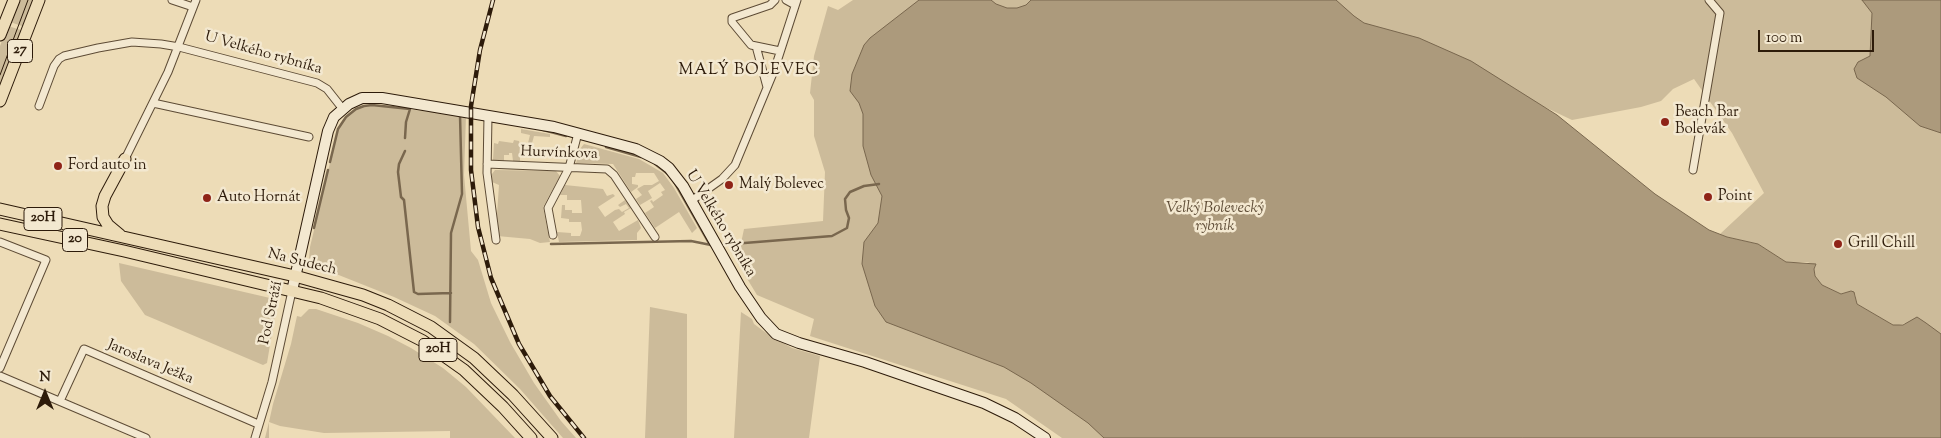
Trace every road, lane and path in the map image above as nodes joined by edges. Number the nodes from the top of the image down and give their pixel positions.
1 (39, 0) edge
2 (172, 0) edge
3 (775, 0) edge
4 (786, 0) edge
5 (1709, 0) edge
6 (796, 2) edge
7 (13, 3) edge
8 (194, 4) edge
9 (0, 12) edge
10 (0, 35) edge
11 (756, 46) junction
12 (179, 47) junction
13 (780, 51) junction
14 (768, 87) junction
15 (0, 101) edge
16 (153, 103) junction
17 (39, 106) dead end
18 (342, 108) junction
19 (488, 116) junction
20 (578, 133) junction
21 (309, 137) dead end
22 (125, 159) joint
23 (487, 164) junction
24 (569, 168) junction
25 (1693, 170) dead end
26 (691, 201) junction
27 (0, 208) edge
28 (0, 224) edge
29 (553, 235) dead end
30 (655, 237) dead end
31 (126, 238) junction
32 (496, 240) dead end
33 (0, 242) edge
34 (150, 257) joint
35 (296, 276) junction
36 (292, 291) junction
37 (0, 368) edge
38 (0, 376) edge
39 (60, 401) junction
40 (258, 424) junction
41 (127, 430) junction
42 (123, 438) edge
43 (146, 438) edge
44 (255, 438) edge
45 (531, 438) edge
46 (552, 438) edge
47 (1045, 438) edge

1 - 15 main road, 27
2 - 8 street
3 - 11 street
4 - 6 street
5 - 25 street
6 - 13 street
7 - 9 main road
7 - 10 main road, 27
8 - 12 street
11 - 13 street
11 - 14 street
12 - 16 street
12 - 17 street, U Velkého rybníka
12 - 18 street, U Velkého rybníka
13 - 14 street
14 - 26 street
16 - 21 street
16 - 22 street
18 - 19 street, U Velkého rybníka
18 - 35 street, Pod Stráží
19 - 20 street, U Velkého rybníka
19 - 23 street
20 - 24 street
20 - 26 street, U Velkého rybníka
22 - 31 main road
23 - 24 street, Hurvínkova
23 - 32 street
24 - 29 street
24 - 30 street, Hurvínkova
26 - 47 street, U Velkého rybníka
27 - 31 main road, Na Sudech / 20H
28 - 34 main road, Na Sudech / 20
31 - 35 main road, Na Sudech / 20H
33 - 37 street
34 - 36 main road, Na Sudech / 20H
35 - 36 street, Pod Stráží
35 - 46 main road, Na Sudech / 20H
36 - 40 street, Pod Stráží
36 - 45 main road, Na Sudech / 20H
38 - 39 street
39 - 40 street, Jaroslava Ježka
39 - 41 street
40 - 44 street, Pod Stráží
41 - 42 street
41 - 43 street

